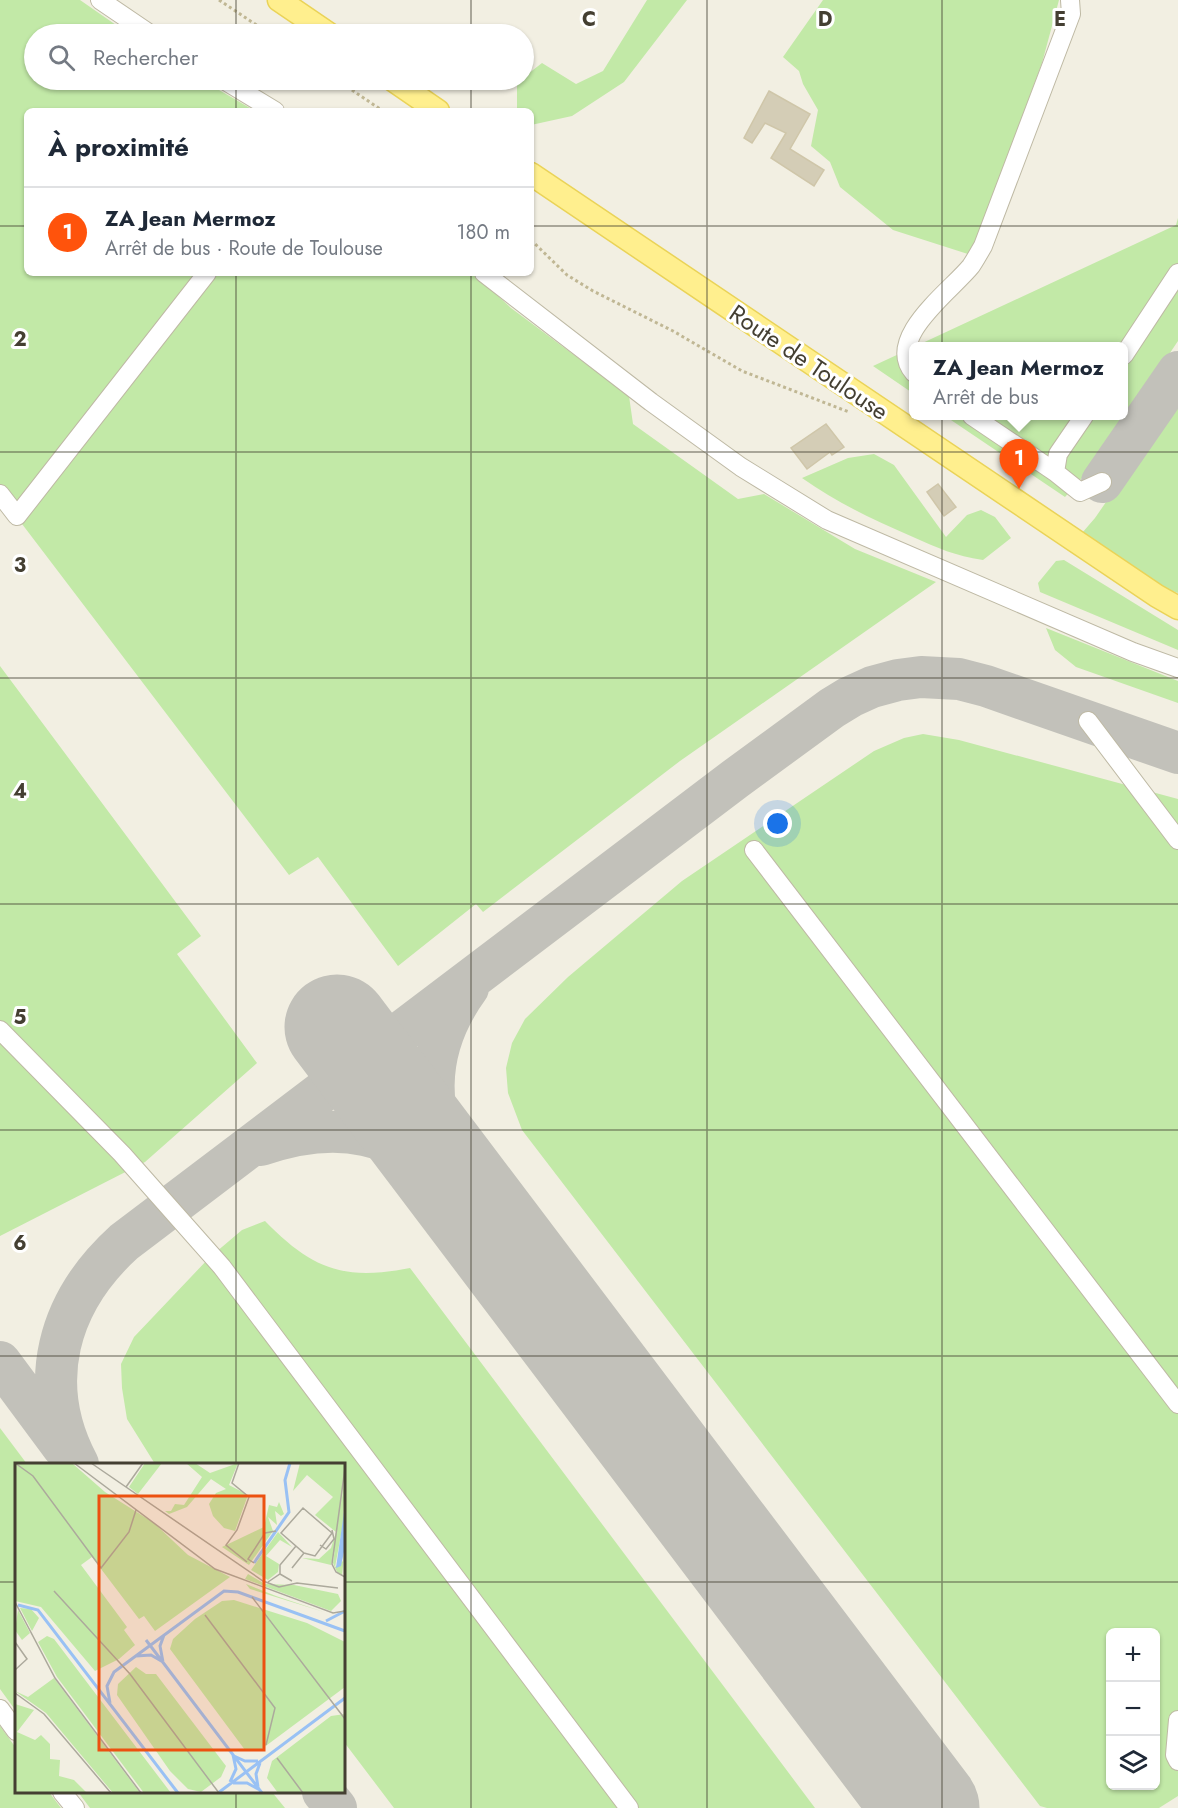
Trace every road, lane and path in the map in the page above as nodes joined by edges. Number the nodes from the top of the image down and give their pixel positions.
1 (100, 0) edge
2 (219, 0) edge
3 (279, 0) edge
4 (1070, 0) edge
5 (135, 24) edge
6 (255, 24) edge
7 (314, 24) edge
8 (239, 90) edge
9 (352, 90) edge
10 (408, 90) edge
11 (266, 108) edge
12 (379, 108) edge
13 (434, 108) edge
14 (534, 176) edge
15 (534, 243) edge
16 (1178, 273) edge
17 (205, 276) edge
18 (488, 276) edge
19 (1128, 349) edge
20 (909, 367) edge
21 (854, 414) dead end
22 (978, 420) edge
23 (1081, 420) edge
24 (1054, 472) junction
25 (1102, 482) dead end
26 (0, 494) edge
27 (1178, 608) edge
28 (1178, 668) edge
29 (1088, 721) dead end
30 (1178, 840) edge
31 (754, 850) dead end
32 (0, 1030) edge
33 (1178, 1404) edge
34 (0, 1709) edge
35 (1178, 1720) edge
36 (15, 1730) edge
37 (1178, 1761) edge
38 (64, 1793) edge
39 (75, 1808) edge
40 (629, 1808) edge

1 - 5 lane
2 - 6 path
3 - 7 main road
4 - 20 lane
8 - 11 lane
9 - 12 path
10 - 13 main road
14 - 27 main road, Route de Toulouse
15 - 21 path
16 - 19 lane
17 - 26 lane
18 - 28 lane
22 - 24 lane
23 - 24 lane
24 - 25 lane
29 - 30 lane
31 - 33 lane
32 - 40 lane
34 - 36 lane
35 - 37 lane
38 - 39 lane

